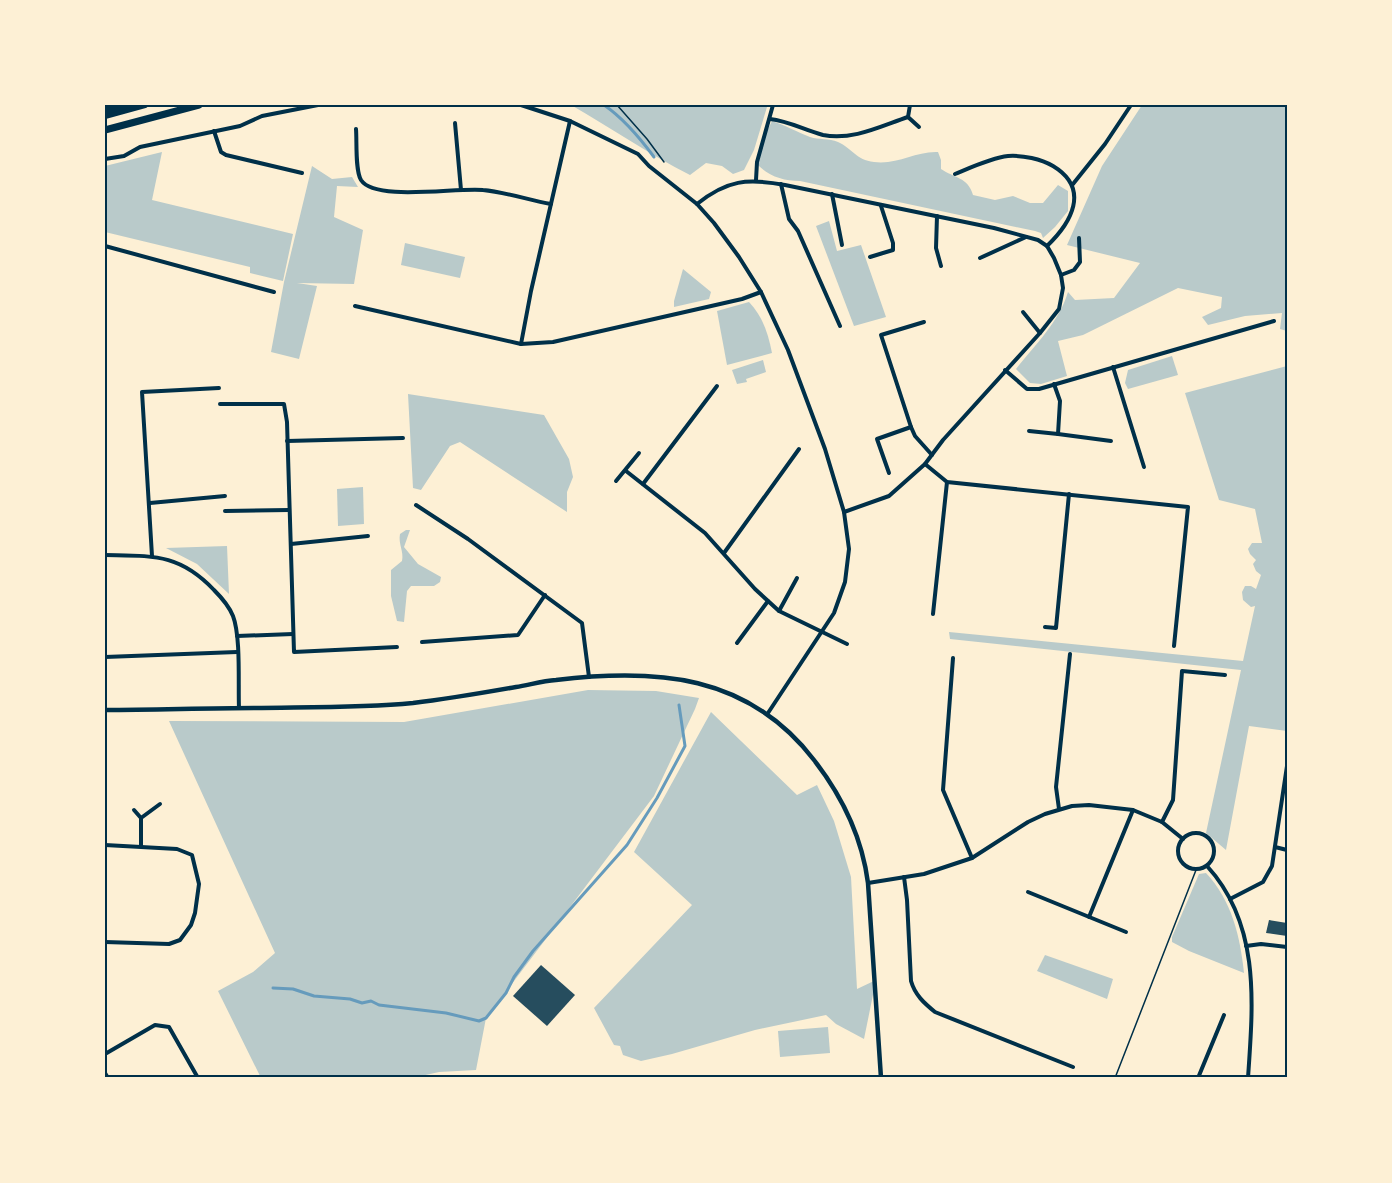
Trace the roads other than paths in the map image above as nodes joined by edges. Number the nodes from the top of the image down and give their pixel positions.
1 (127, 105) edge
2 (145, 105) edge
3 (199, 105) edge
4 (318, 105) edge
5 (521, 105) edge
6 (773, 105) edge
7 (910, 105) edge
8 (1131, 105) edge
9 (105, 111) edge
10 (105, 116) edge
11 (908, 117) junction
12 (770, 119) junction
13 (570, 121) junction
14 (455, 123) dead end
15 (919, 128) dead end
16 (356, 129) dead end
17 (105, 130) edge
18 (214, 131) junction
19 (105, 159) edge
20 (302, 173) dead end
21 (955, 174) dead end
22 (756, 180) junction
23 (781, 184) junction
24 (1072, 184) junction
25 (461, 190) junction
26 (832, 194) junction
27 (551, 204) junction
28 (697, 204) junction
29 (881, 206) junction
30 (937, 216) junction
31 (1027, 237) junction
32 (1079, 238) dead end
33 (842, 245) dead end
34 (105, 246) edge
35 (1047, 246) junction
36 (870, 257) dead end
37 (980, 258) dead end
38 (941, 266) dead end
39 (1061, 276) junction
40 (274, 292) dead end
41 (761, 292) junction
42 (355, 306) dead end
43 (1023, 312) dead end
44 (1274, 321) dead end
45 (924, 322) dead end
46 (840, 326) dead end
47 (1040, 333) junction
48 (520, 344) junction
49 (1113, 367) junction
50 (1005, 370) junction
51 (1054, 384) junction
52 (717, 386) dead end
53 (219, 388) dead end
54 (220, 404) dead end
55 (910, 427) junction
56 (1029, 431) dead end
57 (1058, 434) junction
58 (403, 438) dead end
59 (287, 441) junction
60 (1111, 441) dead end
61 (799, 449) dead end
62 (639, 453) dead end
63 (932, 454) junction
64 (926, 464) junction
65 (1144, 466) dead end
66 (626, 471) junction
67 (889, 473) dead end
68 (616, 481) dead end
69 (947, 482) junction
70 (644, 484) junction
71 (1069, 494) junction
72 (225, 496) dead end
73 (150, 503) junction
74 (416, 505) dead end
75 (289, 510) junction
76 (225, 511) dead end
77 (844, 512) junction
78 (368, 536) dead end
79 (291, 544) junction
80 (724, 553) junction
81 (105, 555) edge
82 (152, 556) junction
83 (797, 578) dead end
84 (545, 595) junction
85 (768, 601) junction
86 (779, 611) junction
87 (933, 614) dead end
88 (1045, 627) dead end
89 (821, 633) junction
90 (293, 634) junction
91 (237, 636) junction
92 (422, 642) dead end
93 (737, 643) dead end
94 (847, 644) dead end
95 (1174, 646) dead end
96 (397, 647) dead end
97 (237, 652) junction
98 (1070, 654) dead end
99 (105, 657) edge
100 (952, 658) dead end
101 (1225, 675) dead end
102 (589, 677) junction
103 (239, 708) junction
104 (105, 710) edge
105 (768, 713) junction
106 (1287, 766) edge
107 (160, 804) dead end
108 (1059, 809) junction
109 (134, 810) dead end
110 (1133, 810) junction
111 (141, 818) junction
112 (1162, 822) junction
113 (1183, 839) junction
114 (105, 845) edge
115 (141, 846) junction
116 (1275, 848) junction
117 (1287, 850) edge
118 (972, 858) junction
119 (1207, 866) junction
120 (904, 877) junction
121 (868, 883) junction
122 (1028, 892) dead end
123 (1230, 899) junction
124 (1089, 917) junction
125 (1126, 932) dead end
126 (105, 942) edge
127 (1246, 946) junction
128 (1287, 947) edge
129 (1224, 1014) dead end
130 (105, 1053) edge
131 (1073, 1067) dead end
132 (105, 1073) edge
133 (108, 1078) edge
134 (198, 1078) edge
135 (881, 1078) edge
136 (1197, 1078) edge
137 (1248, 1078) edge

1 - 9 highway
2 - 10 main road
3 - 17 highway
4 - 18 street
5 - 13 street
6 - 12 street
7 - 11 street
8 - 24 street
11 - 12 street
11 - 15 street
12 - 22 street
13 - 27 street
13 - 28 street
14 - 25 street
16 - 25 street
18 - 19 street
18 - 20 street
21 - 24 street
22 - 23 street
22 - 28 street
23 - 26 street
23 - 46 street
24 - 35 street
25 - 27 street
26 - 29 street
26 - 33 street
27 - 48 street
28 - 41 street
29 - 30 street
29 - 36 street
30 - 31 street
30 - 38 street
31 - 35 street
31 - 37 street
32 - 39 street
34 - 40 street
35 - 39 street
39 - 47 street
41 - 48 street
41 - 77 street
42 - 48 street
43 - 47 street
44 - 49 street
45 - 55 street
47 - 50 street
49 - 51 street
49 - 65 street
50 - 51 street
50 - 63 street
51 - 57 street
52 - 70 street
53 - 73 street
54 - 59 street
55 - 63 street
55 - 67 street
56 - 57 street
57 - 60 street
58 - 59 street
59 - 75 street
61 - 80 street
62 - 66 street
63 - 64 street
64 - 69 street
64 - 77 street
66 - 68 street
66 - 70 street
69 - 71 street
69 - 87 street
70 - 80 street
71 - 88 street
71 - 95 street
72 - 73 street
73 - 82 street
74 - 84 street
75 - 76 street
75 - 79 street
77 - 89 street
78 - 79 street
79 - 90 street
80 - 85 street
81 - 82 street
82 - 91 street
83 - 86 street
84 - 92 street
84 - 102 street
85 - 86 street
85 - 93 street
86 - 89 street
89 - 94 street
89 - 105 street
90 - 91 street
90 - 96 street
91 - 97 street
97 - 99 street
97 - 103 street
98 - 108 street
100 - 118 street
101 - 112 street
102 - 103 street
102 - 105 street
103 - 104 street
105 - 121 street
106 - 116 street
107 - 111 street
108 - 110 street
108 - 118 street
109 - 111 street
110 - 112 street
110 - 124 street
111 - 115 street
112 - 113 street
113 - 119 street
113 - 119 street
114 - 115 street
115 - 126 street
116 - 117 street
116 - 123 street
118 - 120 street
119 - 123 street
120 - 121 street
120 - 131 street
121 - 135 street
122 - 124 street
123 - 127 street
124 - 125 street
127 - 128 street
127 - 137 street
129 - 136 street
130 - 134 street
132 - 133 street

